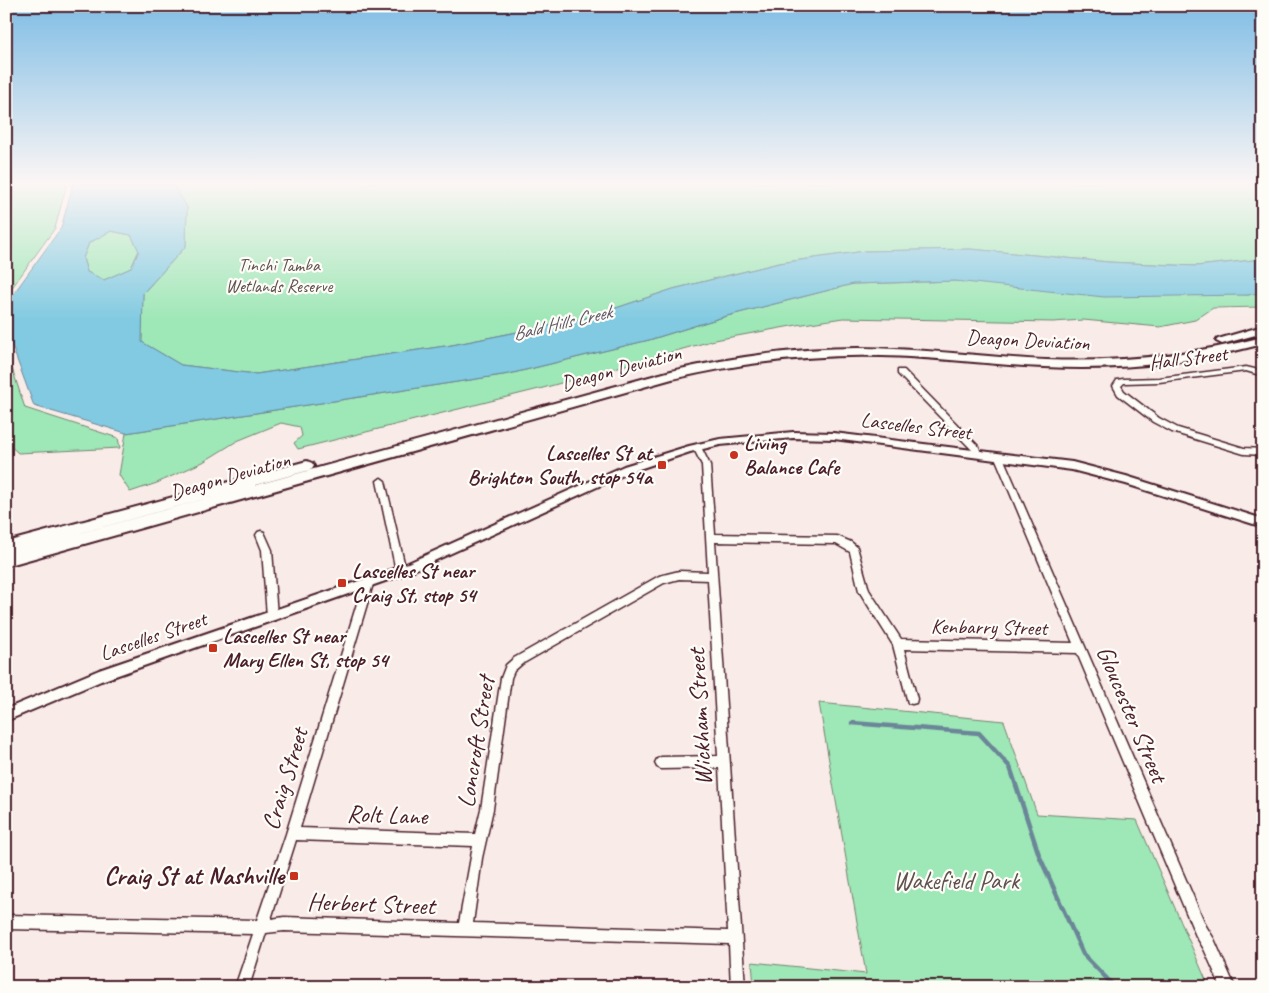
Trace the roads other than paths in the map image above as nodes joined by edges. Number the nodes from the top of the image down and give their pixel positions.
1 (1263, 329) edge
2 (1263, 340) edge
3 (901, 372) dead end
4 (1263, 374) edge
5 (698, 447) junction
6 (1263, 452) edge
7 (977, 454) junction
8 (999, 457) junction
9 (381, 481) dead end
10 (1263, 524) edge
11 (261, 535) dead end
12 (711, 538) junction
13 (6, 548) edge
14 (6, 560) edge
15 (401, 571) junction
16 (713, 576) junction
17 (368, 584) junction
18 (272, 616) junction
19 (898, 644) junction
20 (1079, 648) junction
21 (912, 699) dead end
22 (6, 715) edge
23 (724, 762) junction
24 (661, 763) dead end
25 (292, 834) junction
26 (480, 840) junction
27 (6, 922) edge
28 (261, 926) junction
29 (465, 930) junction
30 (735, 938) junction
31 (242, 987) edge
32 (738, 987) edge
33 (1228, 987) edge

1 - 13 highway, Deagon Deviation
2 - 14 highway, Deagon Deviation
3 - 7 street
4 - 6 street, Hall Street
5 - 7 street, Lascelles Street
5 - 12 street, Wickham Street
5 - 15 street, Lascelles Street
7 - 8 street, Lascelles Street
8 - 10 street, Lascelles Street
8 - 20 street, Gloucester Street
9 - 15 street
11 - 18 street
12 - 16 street, Wickham Street
12 - 19 street
15 - 17 street, Lascelles Street
16 - 23 street, Wickham Street
16 - 26 street, Loncroft Street
17 - 18 street, Lascelles Street
17 - 25 street, Craig Street
18 - 22 street, Lascelles Street
19 - 20 street, Kenbarry Street
19 - 21 street
20 - 33 street, Gloucester Street
23 - 24 street
23 - 30 street, Wickham Street
25 - 26 street, Rolt Lane
25 - 28 street, Craig Street
26 - 29 street, Loncroft Street
27 - 28 street, Herbert Street
28 - 29 street, Herbert Street
28 - 31 street, Craig Street
29 - 30 street, Herbert Street
30 - 32 street, Wickham Street

